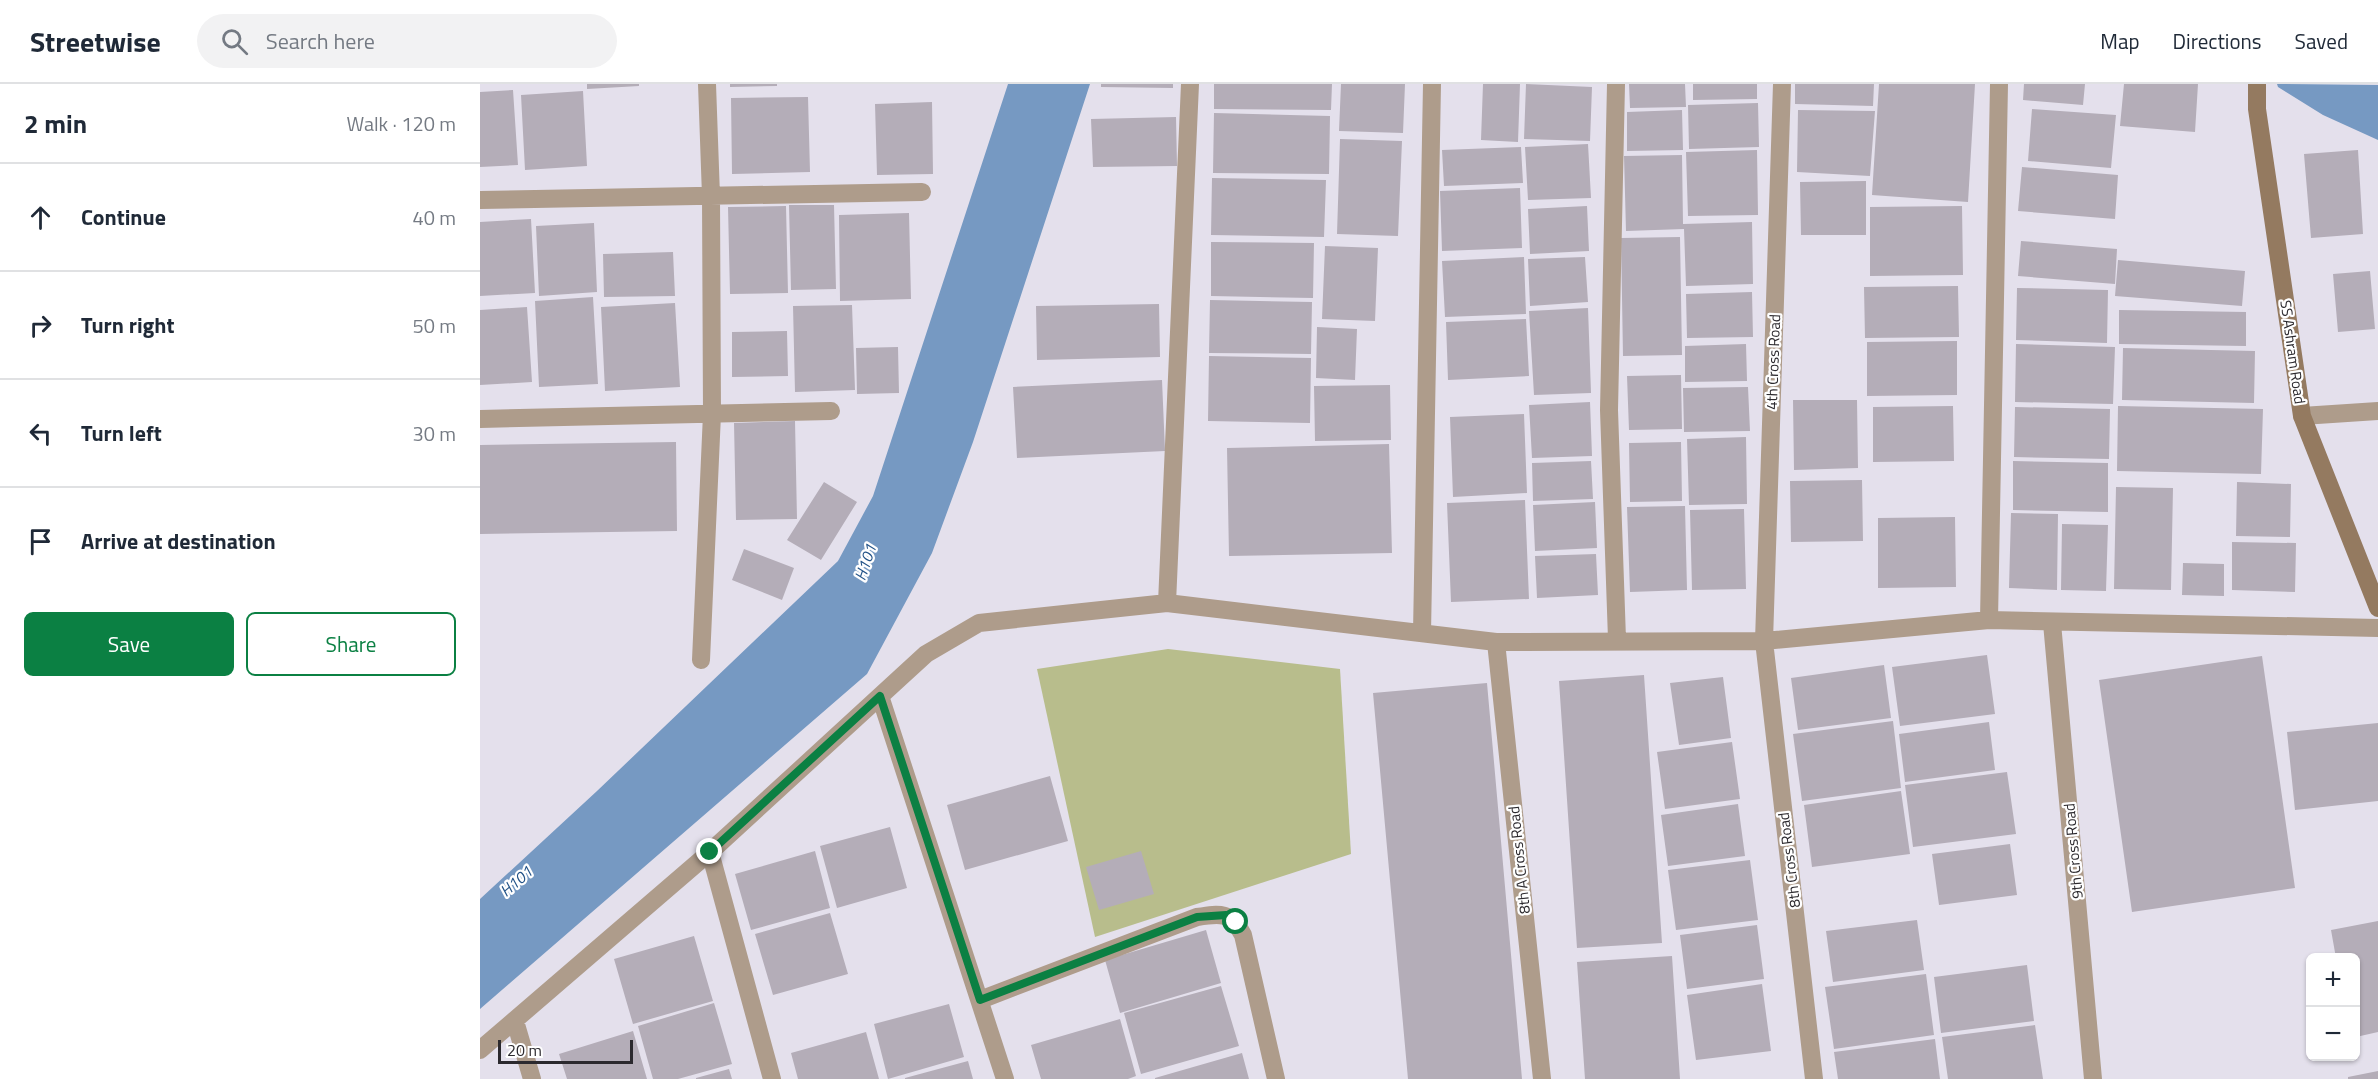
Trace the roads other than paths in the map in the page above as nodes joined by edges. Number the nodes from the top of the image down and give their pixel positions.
1 (707, 84) edge
2 (1190, 84) edge
3 (1432, 84) edge
4 (1616, 84) edge
5 (1782, 84) edge
6 (1999, 84) edge
7 (2257, 84) edge
8 (922, 192) dead end
9 (711, 196) junction
10 (480, 200) edge
11 (831, 411) dead end
12 (2378, 411) edge
13 (712, 414) junction
14 (2302, 416) junction
15 (480, 419) edge
16 (1167, 603) junction
17 (2378, 608) edge
18 (1989, 620) junction
19 (2052, 623) junction
20 (2378, 628) edge
21 (1422, 633) junction
22 (1617, 639) junction
23 (1764, 640) junction
24 (1496, 642) junction
25 (701, 660) dead end
26 (880, 696) junction
27 (710, 852) junction
28 (980, 1000) junction
29 (515, 1021) junction
30 (480, 1050) edge
31 (532, 1079) edge
32 (772, 1079) edge
33 (1005, 1079) edge
34 (1276, 1079) edge
35 (1542, 1079) edge
36 (1814, 1079) edge
37 (2093, 1079) edge

1 - 9 street
2 - 16 street
3 - 21 street
4 - 22 street
5 - 23 street, 4th Cross Road
6 - 18 street
7 - 14 street, SS Ashram Road
8 - 9 street
9 - 10 street
9 - 13 street
11 - 13 street
12 - 14 street
13 - 15 street
13 - 25 street
14 - 17 street, SS Ashram Road
16 - 21 street
16 - 26 street
18 - 19 street
18 - 23 street
19 - 20 street
19 - 37 street, 9th Cross Road
21 - 24 street
22 - 23 street
22 - 24 street
23 - 36 street, 8th Cross Road
24 - 35 street, 8th A Cross Road
26 - 27 street
26 - 28 street
27 - 29 street
27 - 32 street
28 - 33 street
28 - 34 street
29 - 30 street
29 - 31 street

